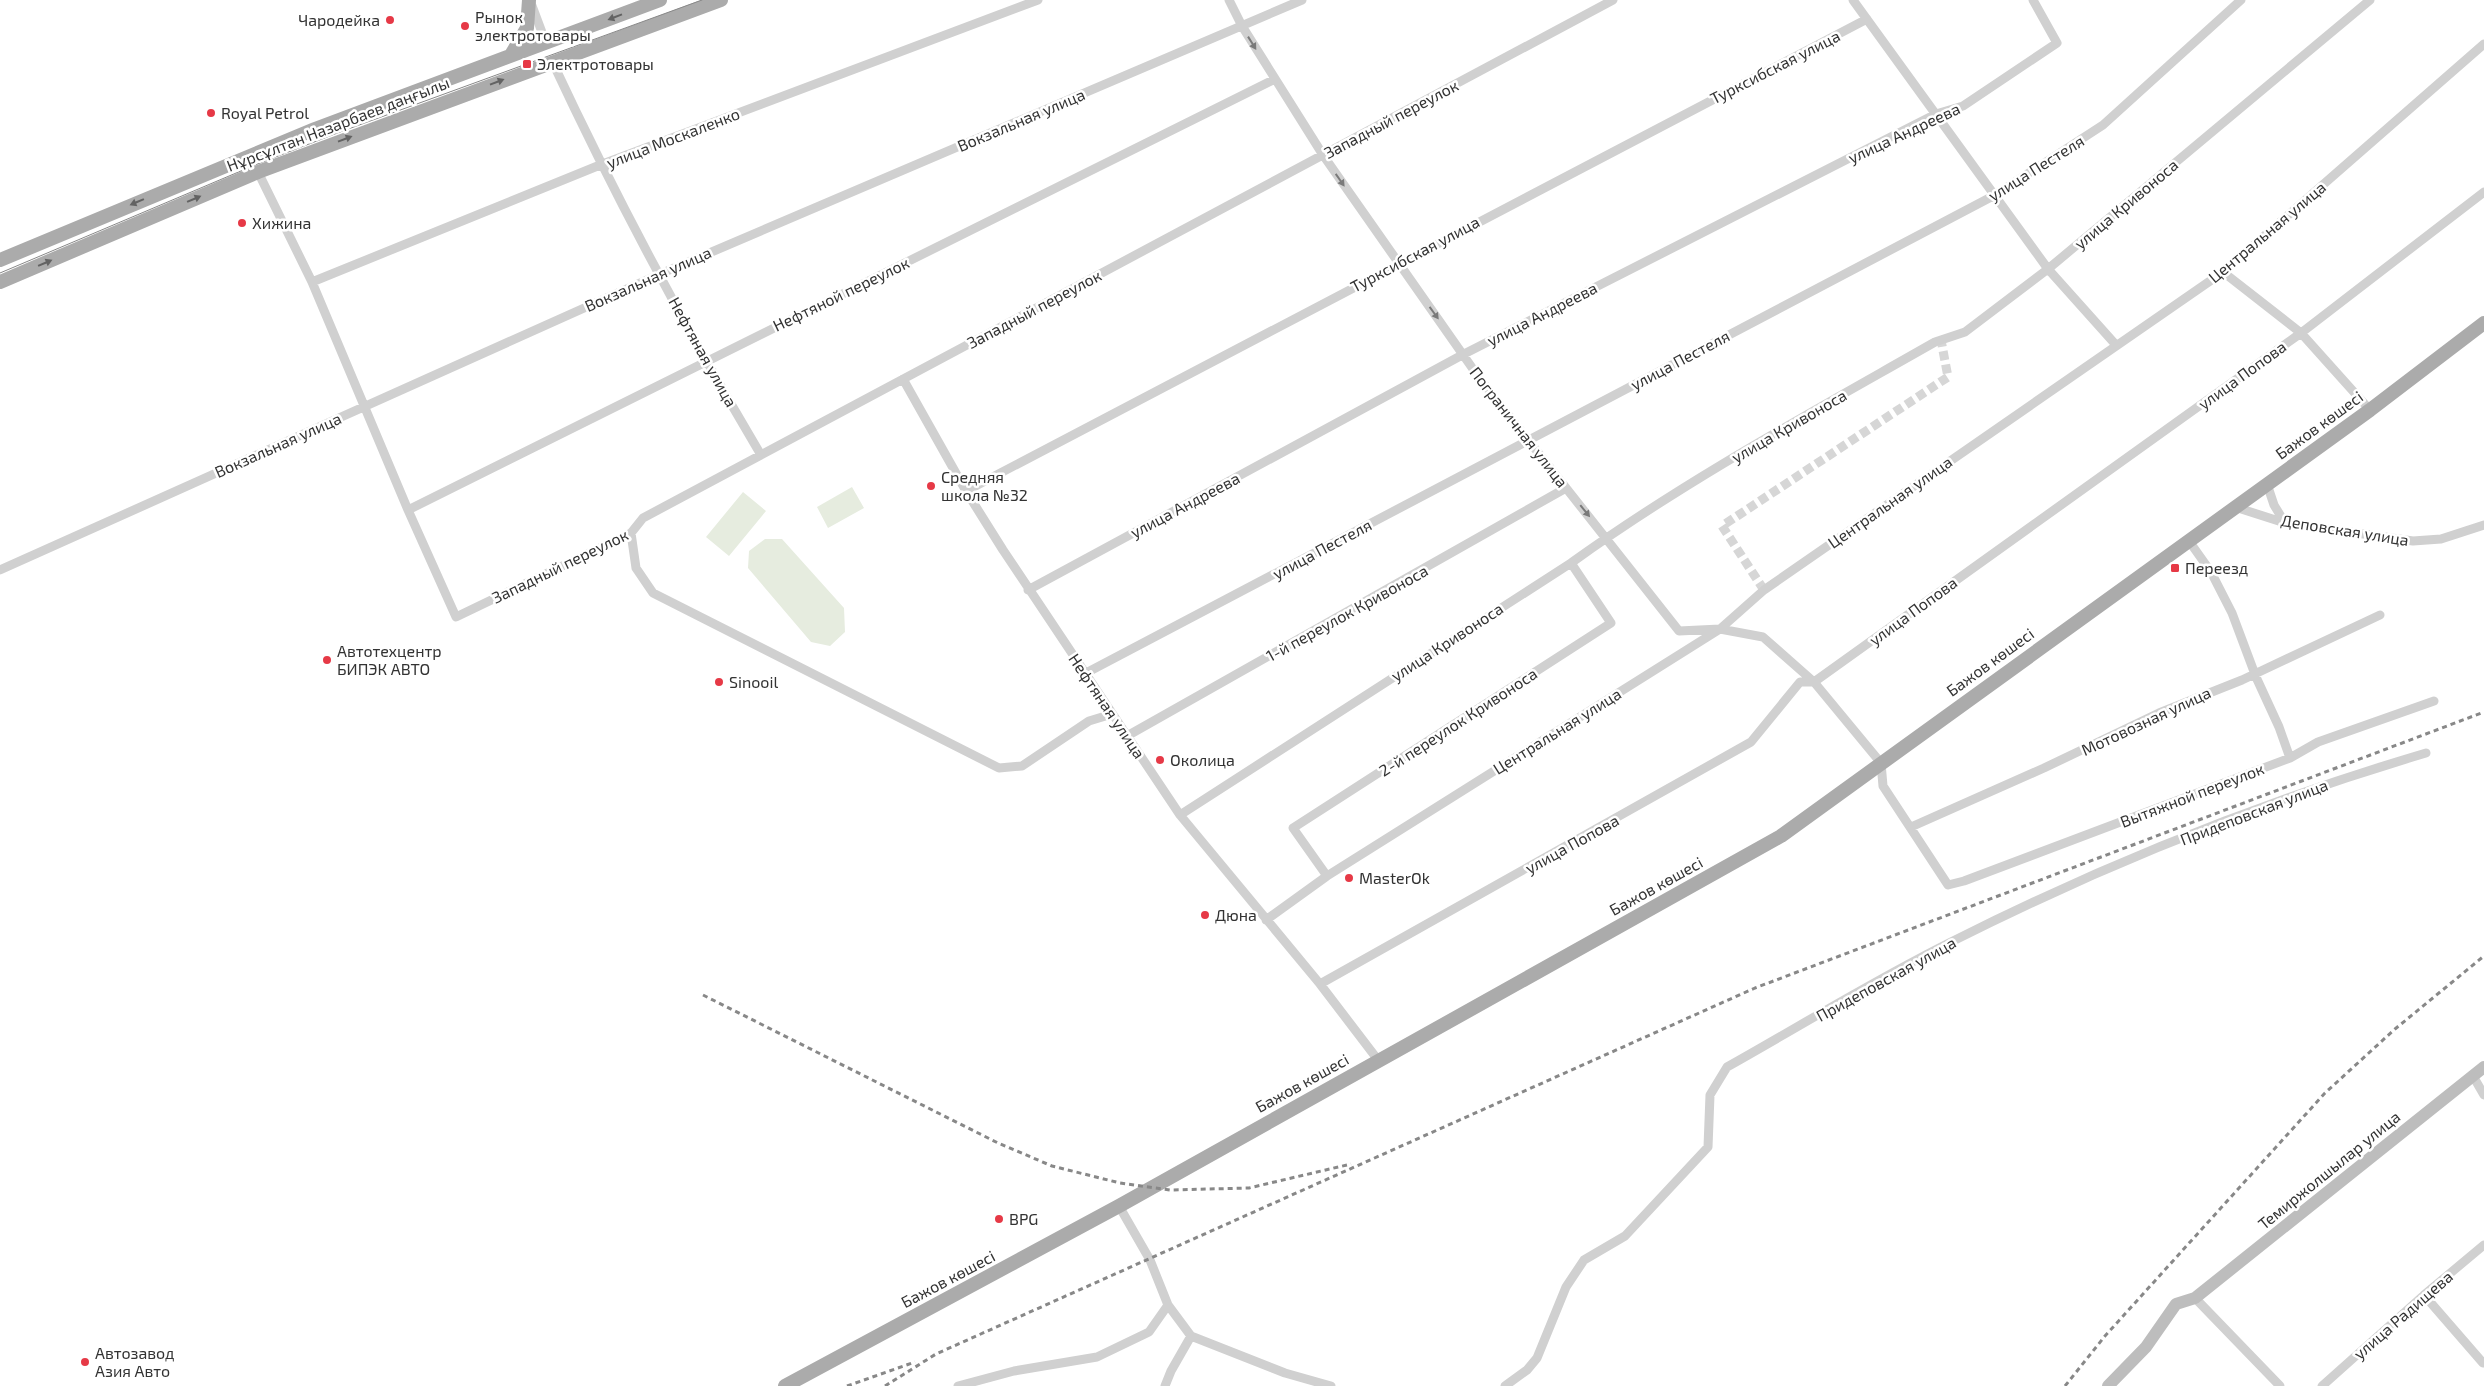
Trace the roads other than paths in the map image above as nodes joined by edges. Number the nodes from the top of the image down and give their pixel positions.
1 (530, 0) edge
2 (660, 0) edge
3 (721, 0) edge
4 (1038, 0) edge
5 (1229, 0) edge
6 (1302, 0) edge
7 (1613, 0) edge
8 (1853, 0) edge
9 (2033, 0) edge
10 (2241, 0) edge
11 (2370, 0) edge
12 (1867, 19) junction
13 (1242, 26) junction
14 (546, 43) junction
15 (2484, 44) edge
16 (511, 55) junction
17 (552, 61) junction
18 (1275, 79) junction
19 (1936, 114) junction
20 (1323, 155) junction
21 (600, 165) junction
22 (258, 172) junction
23 (2484, 192) edge
24 (1995, 196) junction
25 (0, 260) edge
26 (1397, 263) junction
27 (2048, 270) junction
28 (2223, 272) junction
29 (660, 274) junction
30 (4, 281) edge
31 (312, 282) junction
32 (2484, 323) edge
33 (2301, 333) junction
34 (2116, 345) junction
35 (1464, 354) junction
36 (706, 362) junction
37 (903, 378) junction
38 (365, 406) junction
39 (2370, 410) junction
40 (1529, 439) junction
41 (761, 455) junction
42 (2268, 484) junction
43 (1566, 488) junction
44 (966, 491) junction
45 (2274, 505) junction
46 (2235, 507) junction
47 (408, 510) junction
48 (2263, 516) junction
49 (2286, 523) junction
50 (2484, 525) edge
51 (631, 533) junction
52 (1606, 537) junction
53 (2189, 541) junction
54 (1571, 562) junction
55 (0, 570) edge
56 (1028, 590) junction
57 (2380, 615) dead end
58 (1720, 629) junction
59 (1086, 673) junction
60 (2255, 673) junction
61 (1814, 682) junction
62 (2434, 701) dead end
63 (1112, 714) junction
64 (1127, 736) junction
65 (2426, 753) dead end
66 (2290, 758) junction
67 (1881, 763) junction
68 (1180, 814) junction
69 (1911, 827) junction
70 (1327, 876) junction
71 (1266, 920) junction
72 (1320, 984) junction
73 (1378, 1060) junction
74 (2484, 1067) edge
75 (2473, 1076) junction
76 (2484, 1095) edge
77 (1119, 1206) junction
78 (2484, 1244) edge
79 (2424, 1295) junction
80 (2195, 1298) junction
81 (1168, 1305) junction
82 (1191, 1336) junction
83 (2483, 1363) dead end
84 (785, 1386) edge
85 (958, 1386) edge
86 (1165, 1386) edge
87 (1331, 1386) edge
88 (1505, 1386) edge
89 (2108, 1386) edge
90 (2280, 1386) edge
91 (2322, 1386) edge

1 - 14 street
1 - 16 main road
2 -> 14 main road, Нұрсұлтан Назарбаев даңғылы
3 - 17 main road, Нұрсұлтан Назарбаев даңғылы
4 - 21 street, улица Москаленко
5 - 13 street, Пограничная улица
6 - 13 street, Вокзальная улица
7 - 20 street, Западный переулок
8 - 12 street
9 - 19 street, улица Андреева
10 - 24 street, улица Пестеля
11 - 27 street, улица Кривоноса
12 - 19 street
12 - 26 street, Турксибская улица
13 -> 18 street, Пограничная улица
13 - 29 street, Вокзальная улица
14 - 16 main road, Нұрсұлтан Назарбаев даңғылы
14 - 17 main road
15 - 28 street, Центральная улица
16 -> 25 main road, Нұрсұлтан Назарбаев даңғылы
17 - 21 street, Нефтяная улица
22 -> 17 main road, Нұрсұлтан Назарбаев даңғылы
18 - 20 street, Пограничная улица
18 - 36 street, Нефтяной переулок
19 - 24 street
19 - 35 street, улица Андреева
20 -> 26 street, Пограничная улица
20 - 37 street, Западный переулок
21 - 29 street, Нефтяная улица
21 - 31 street, улица Москаленко
30 -> 22 main road, Нұрсұлтан Назарбаев даңғылы
22 - 31 street
23 - 33 street, улица Попова
24 - 27 street
24 - 40 street, улица Пестеля
25 - 30 main road
26 -> 35 street, Пограничная улица
26 - 44 street, Турксибская улица
27 - 34 street
27 - 52 street, улица Кривоноса
28 - 33 street
28 - 34 street, Центральная улица
29 - 36 street, Нефтяная улица
29 - 38 street, Вокзальная улица
31 - 38 street
32 - 39 main road, Бажов көшесі
33 - 39 street
33 - 61 street, улица Попова
34 - 58 street, Центральная улица
35 - 40 street, Пограничная улица
35 - 56 street, улица Андреева
36 - 41 street, Нефтяная улица
36 - 47 street, Нефтяной переулок
37 - 41 street, Западный переулок
37 - 44 street, Нефтяная улица
38 - 47 street
38 - 55 street, Вокзальная улица
39 - 42 main road, Бажов көшесі
40 - 43 street, Пограничная улица
40 - 59 street, улица Пестеля
41 - 51 street, Западный переулок
42 - 45 street
42 - 46 main road, Бажов көшесі
43 -> 52 street, Пограничная улица
43 - 64 street, 1-й переулок Кривоноса
44 - 56 street, Нефтяная улица
45 - 48 street
45 - 49 street
46 - 48 street, Деповская улица
46 - 53 main road, Бажов көшесі
47 - 51 street, Западный переулок
48 - 49 street, Деповская улица
49 - 50 street, Деповская улица
51 - 63 street
52 - 54 street, улица Кривоноса
52 - 58 street, Пограничная улица
53 - 60 street
53 - 67 main road, Бажов көшесі
54 - 68 street, улица Кривоноса
54 - 70 street, 2-й переулок Кривоноса
56 - 59 street, Нефтяная улица
57 - 60 street, Мотовозная улица
58 - 61 street, Пограничная улица
58 - 70 street, Центральная улица
59 - 63 street, Нефтяная улица
60 - 66 street
60 - 69 street, Мотовозная улица
61 - 67 street, Пограничная улица
61 - 72 street, улица Попова
62 - 66 street, Вытяжной переулок
63 - 64 street, Нефтяная улица
64 - 68 street, Нефтяная улица
65 - 88 street, Придеповская улица
66 - 69 street, Вытяжной переулок
67 - 69 street
67 - 73 main road, Бажов көшесі
68 - 71 street, Нефтяная улица
70 - 71 street, Центральная улица
71 - 72 street, Нефтяная улица
72 - 73 street, Нефтяная улица
73 - 77 main road, Бажов көшесі
74 - 75 street, Темиржолшылар улица
75 - 76 street
75 - 80 street, Темиржолшылар улица
77 - 81 street
77 - 84 main road, Бажов көшесі
78 - 79 street, улица Радищева
79 - 83 street
79 - 91 street, улица Радищева
80 - 89 street, Темиржолшылар улица
80 - 90 street
81 - 82 street
81 - 85 street
82 - 86 street
82 - 87 street

